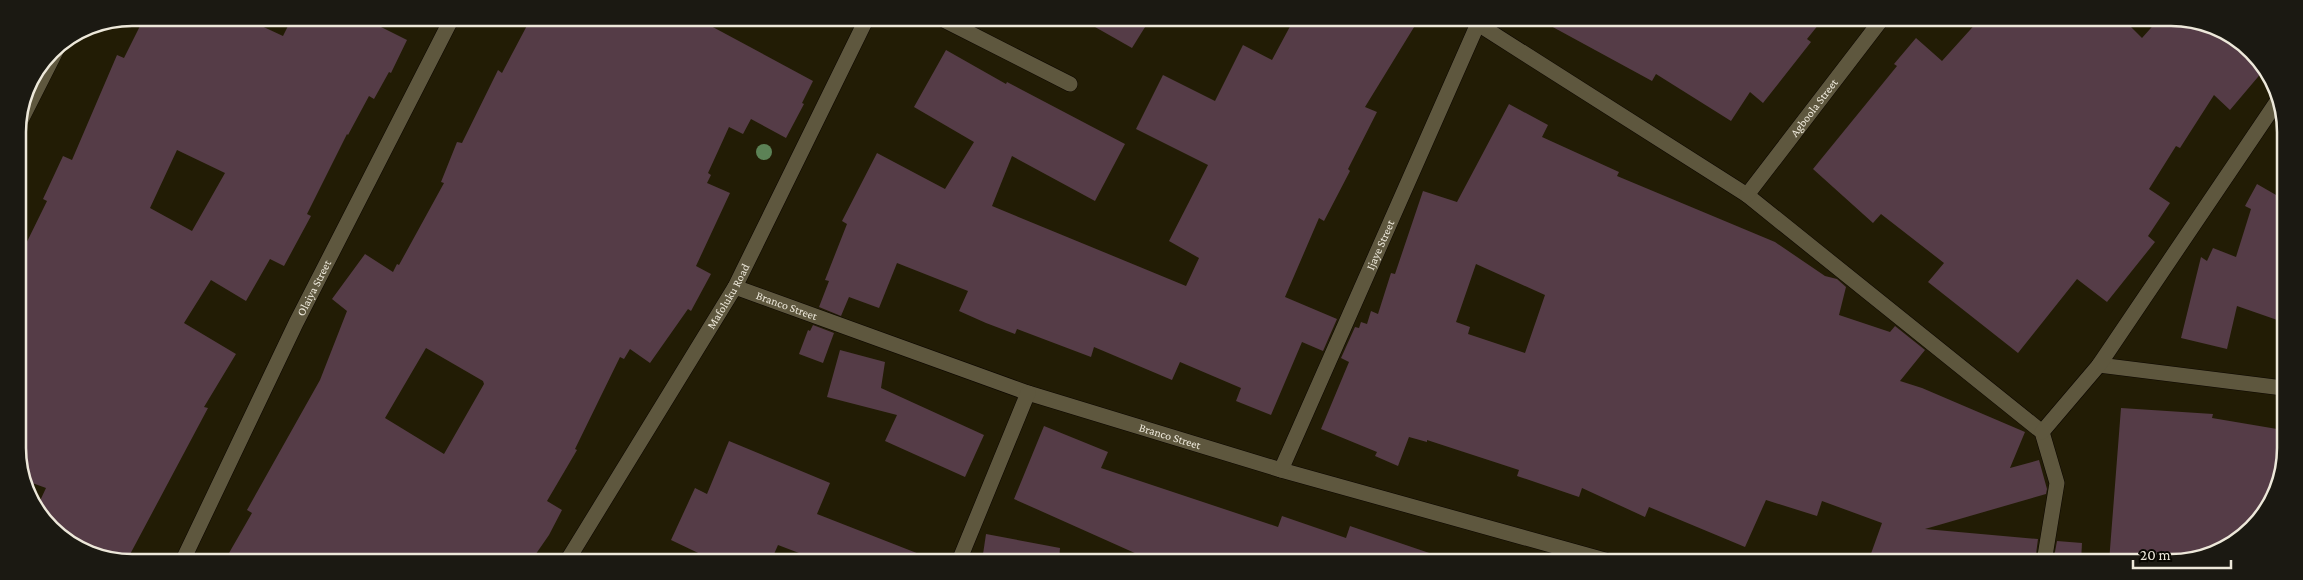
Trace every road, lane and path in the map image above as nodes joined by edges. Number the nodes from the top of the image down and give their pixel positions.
1 (448, 26) edge
2 (863, 26) edge
3 (956, 26) edge
4 (1477, 26) edge
5 (1485, 26) edge
6 (1877, 26) edge
7 (46, 70) edge
8 (1070, 84) dead end
9 (31, 100) edge
10 (2274, 106) edge
11 (1747, 195) junction
12 (735, 287) junction
13 (2099, 365) junction
14 (2277, 387) edge
15 (1028, 393) junction
16 (2042, 432) junction
17 (1281, 470) junction
18 (186, 554) edge
19 (571, 554) edge
20 (962, 554) edge
21 (1583, 554) edge
22 (2045, 554) edge

1 - 18 street, Olaiya Street
2 - 12 street, Mafoluku Road
3 - 8 street
4 - 17 street, Ijaye Street
5 - 11 street
6 - 11 street, Agboola Street
7 - 9 street
10 - 13 street
11 - 16 street
12 - 15 street, Branco Street
12 - 19 street, Mafoluku Road
13 - 14 street
13 - 16 street
15 - 17 street, Branco Street
15 - 20 street
16 - 22 street
17 - 21 street, Branco Street

